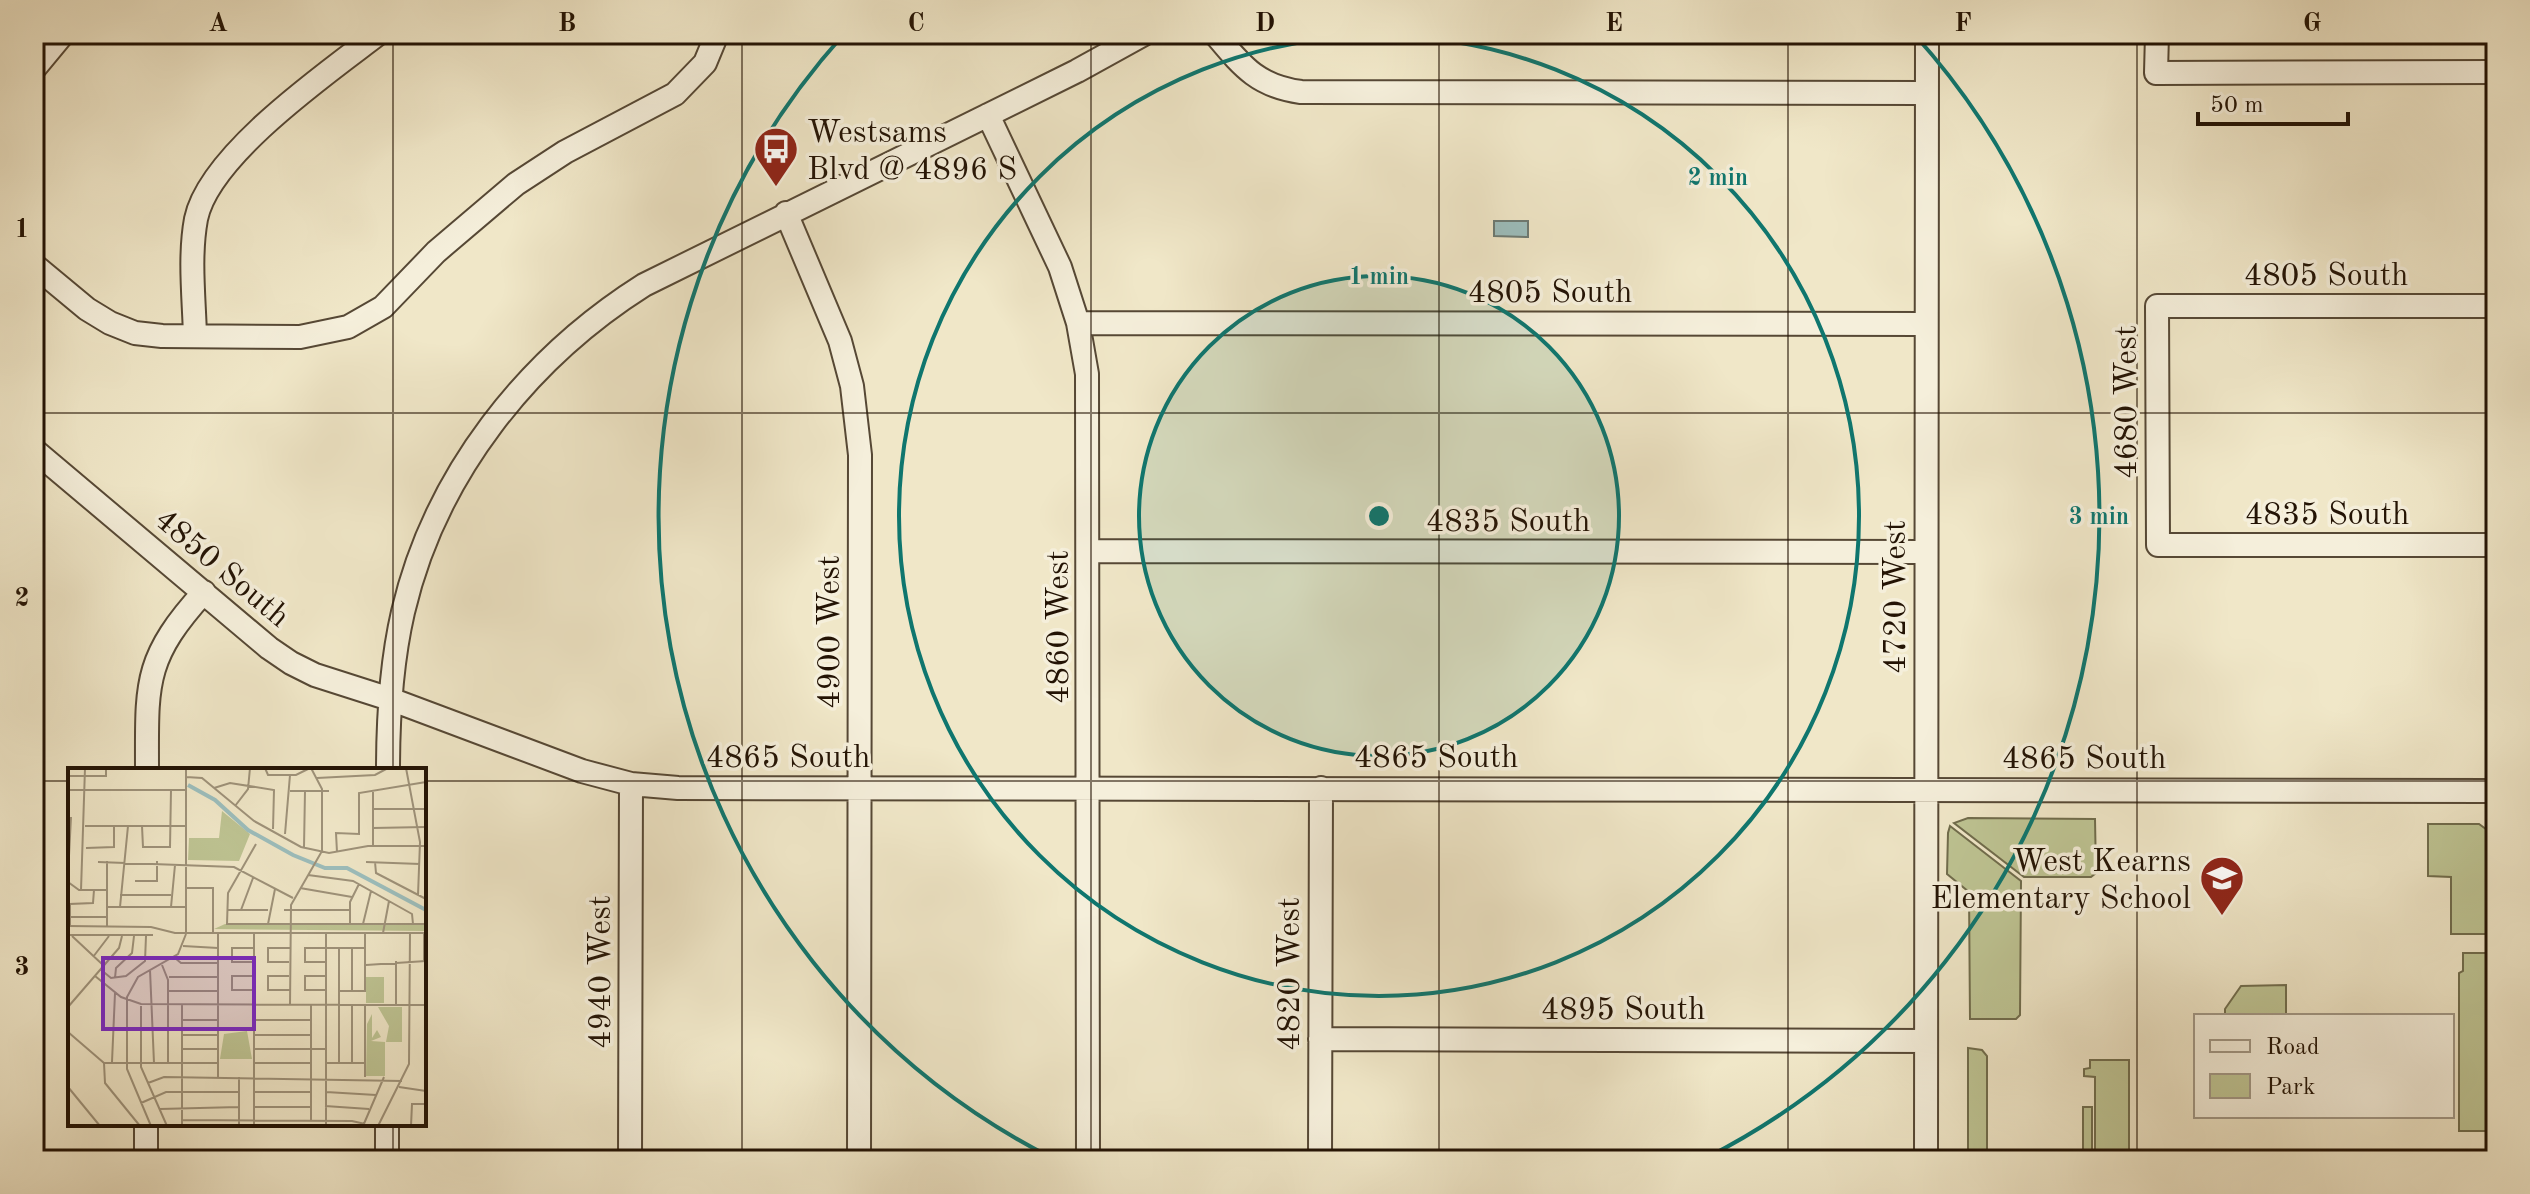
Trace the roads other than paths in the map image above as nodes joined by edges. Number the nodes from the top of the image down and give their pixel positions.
1 (63, 34) edge
2 (378, 34) edge
3 (717, 34) edge
4 (1144, 34) edge
5 (1215, 34) edge
6 (1927, 34) edge
7 (2157, 34) edge
8 (34, 69) edge
9 (2496, 72) edge
10 (1926, 93) junction
11 (988, 115) junction
12 (786, 213) junction
13 (34, 265) edge
14 (2157, 306) joint
15 (2496, 306) edge
16 (1078, 323) junction
17 (1926, 324) junction
18 (195, 336) junction
19 (34, 450) edge
20 (2158, 545) joint
21 (2496, 545) edge
22 (1089, 551) junction
23 (1926, 552) junction
24 (204, 592) junction
25 (390, 699) junction
26 (147, 768) edge
27 (388, 768) edge
28 (631, 784) junction
29 (859, 788) junction
30 (1089, 788) junction
31 (1321, 788) junction
32 (1926, 789) junction
33 (2496, 791) edge
34 (1320, 1039) junction
35 (1926, 1041) junction
36 (146, 1126) edge
37 (387, 1126) edge
38 (146, 1160) edge
39 (387, 1160) edge
40 (630, 1160) edge
41 (859, 1160) edge
42 (1088, 1160) edge
43 (1320, 1160) edge
44 (1926, 1160) edge

1 - 8 street
2 - 18 street
3 - 18 street
4 - 11 street
5 - 10 street
6 - 10 street, 4720 West
7 - 9 street
10 - 17 street, 4720 West
11 - 12 street
11 - 16 street, 4860 West
12 - 25 street
12 - 29 street, 4900 West
13 - 18 street
14 - 15 street, 4805 South
14 - 20 street, 4680 West
16 - 17 street, 4805 South
16 - 22 street, 4860 West
17 - 23 street, 4720 West
19 - 24 street, 4850 South
20 - 21 street, 4835 South
22 - 23 street, 4835 South
22 - 30 street, 4860 West
23 - 32 street, 4720 West
24 - 25 street, 4850 South
24 - 26 street
25 - 27 street
25 - 28 street, 4865 South
28 - 29 street, 4865 South
28 - 40 street, 4940 West
29 - 30 street, 4865 South
29 - 41 street, 4900 West
30 - 31 street, 4865 South
30 - 42 street, 4860 West
31 - 32 street, 4865 South
31 - 34 street, 4820 West
32 - 33 street, 4865 South
32 - 35 street, 4720 West
34 - 35 street, 4895 South
34 - 43 street, 4820 West
35 - 44 street, 4720 West
36 - 38 street
37 - 39 street

